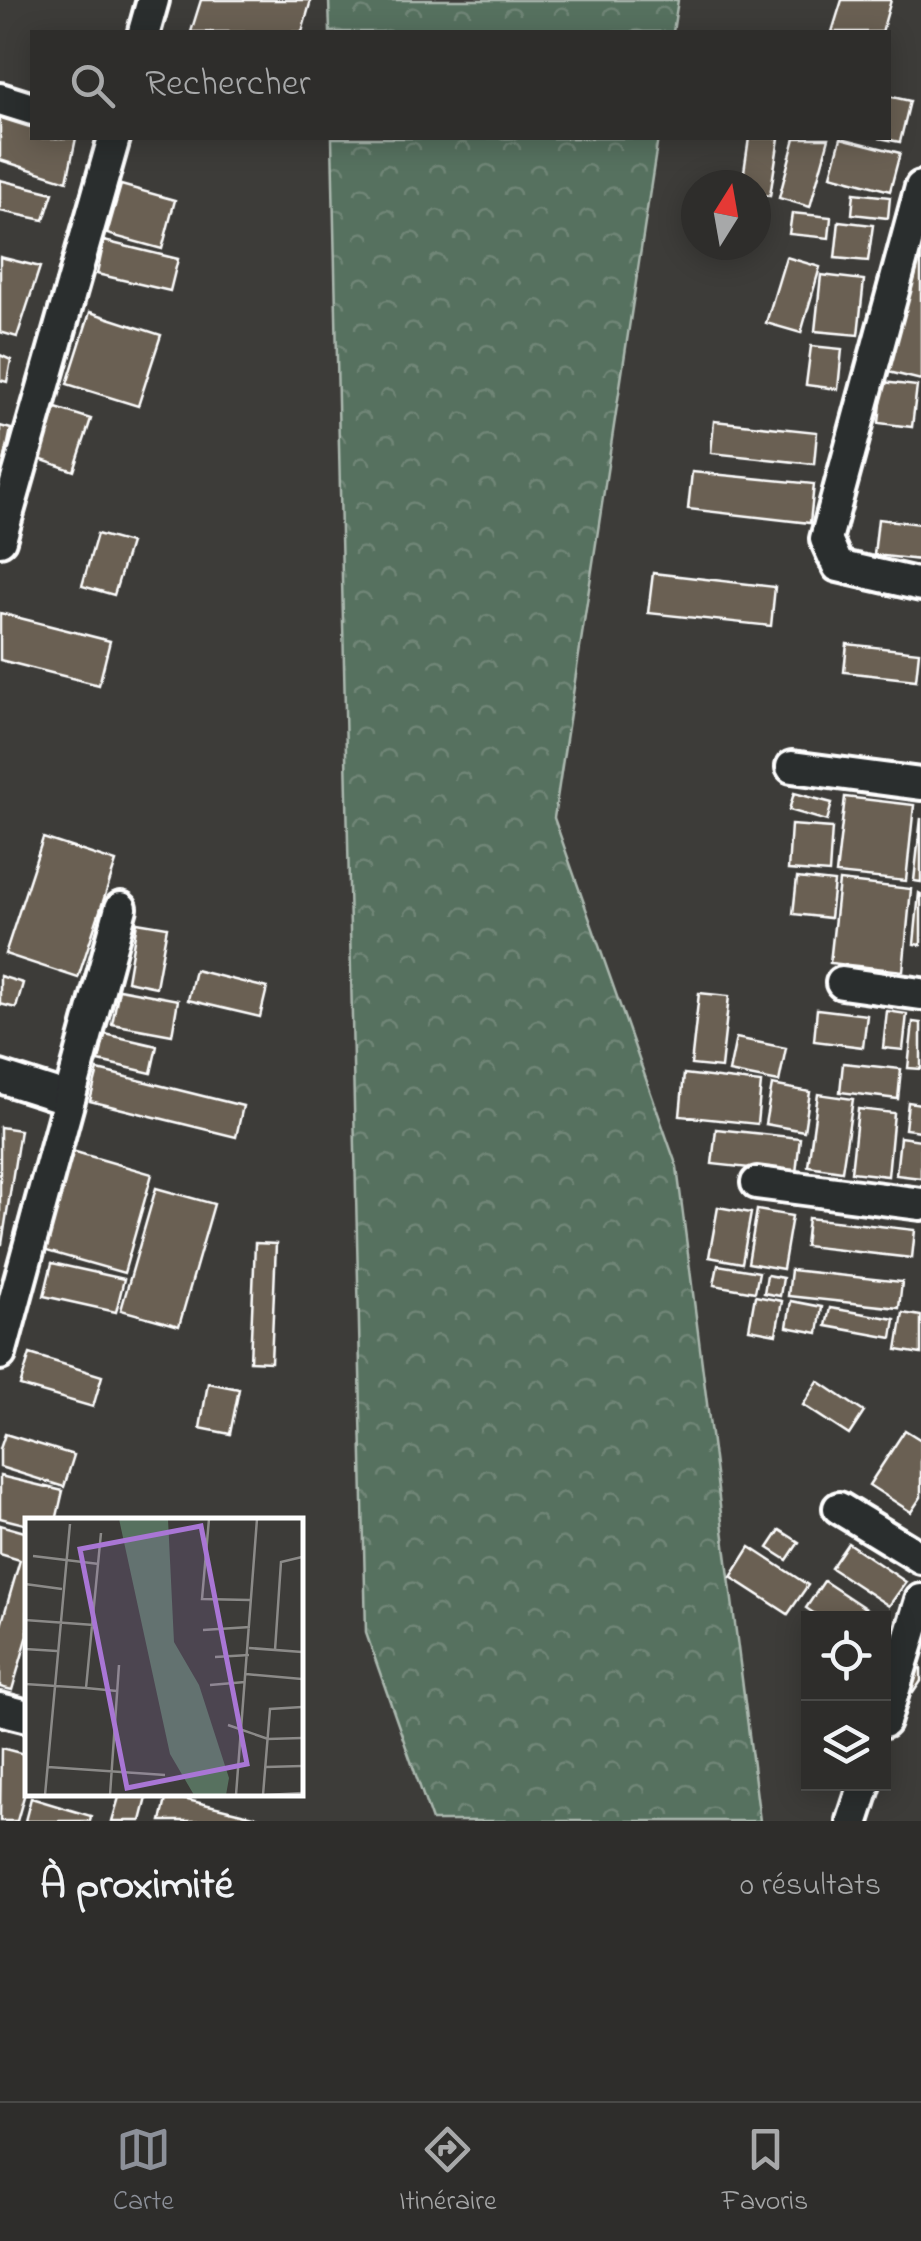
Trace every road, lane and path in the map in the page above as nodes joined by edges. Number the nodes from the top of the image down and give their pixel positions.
1 (153, 0) edge
2 (145, 30) edge
3 (0, 99) edge
4 (30, 108) edge
5 (113, 140) edge
6 (921, 188) edge
7 (0, 540) edge
8 (921, 586) edge
9 (792, 767) dead end
10 (921, 784) edge
11 (120, 908) dead end
12 (842, 983) dead end
13 (921, 994) edge
14 (0, 1077) edge
15 (69, 1099) junction
16 (758, 1183) dead end
17 (921, 1204) edge
18 (0, 1354) edge
19 (839, 1508) dead end
20 (921, 1558) edge
21 (921, 1600) edge
22 (890, 1701) edge
23 (0, 1709) edge
24 (25, 1715) edge
25 (862, 1791) edge
26 (853, 1821) edge

1 - 2 street
3 - 4 street
5 - 7 street
6 - 8 street
9 - 10 street
11 - 15 street
12 - 13 street
14 - 15 street
15 - 18 street
16 - 17 street
19 - 20 street
21 - 22 street
23 - 24 street
25 - 26 street

